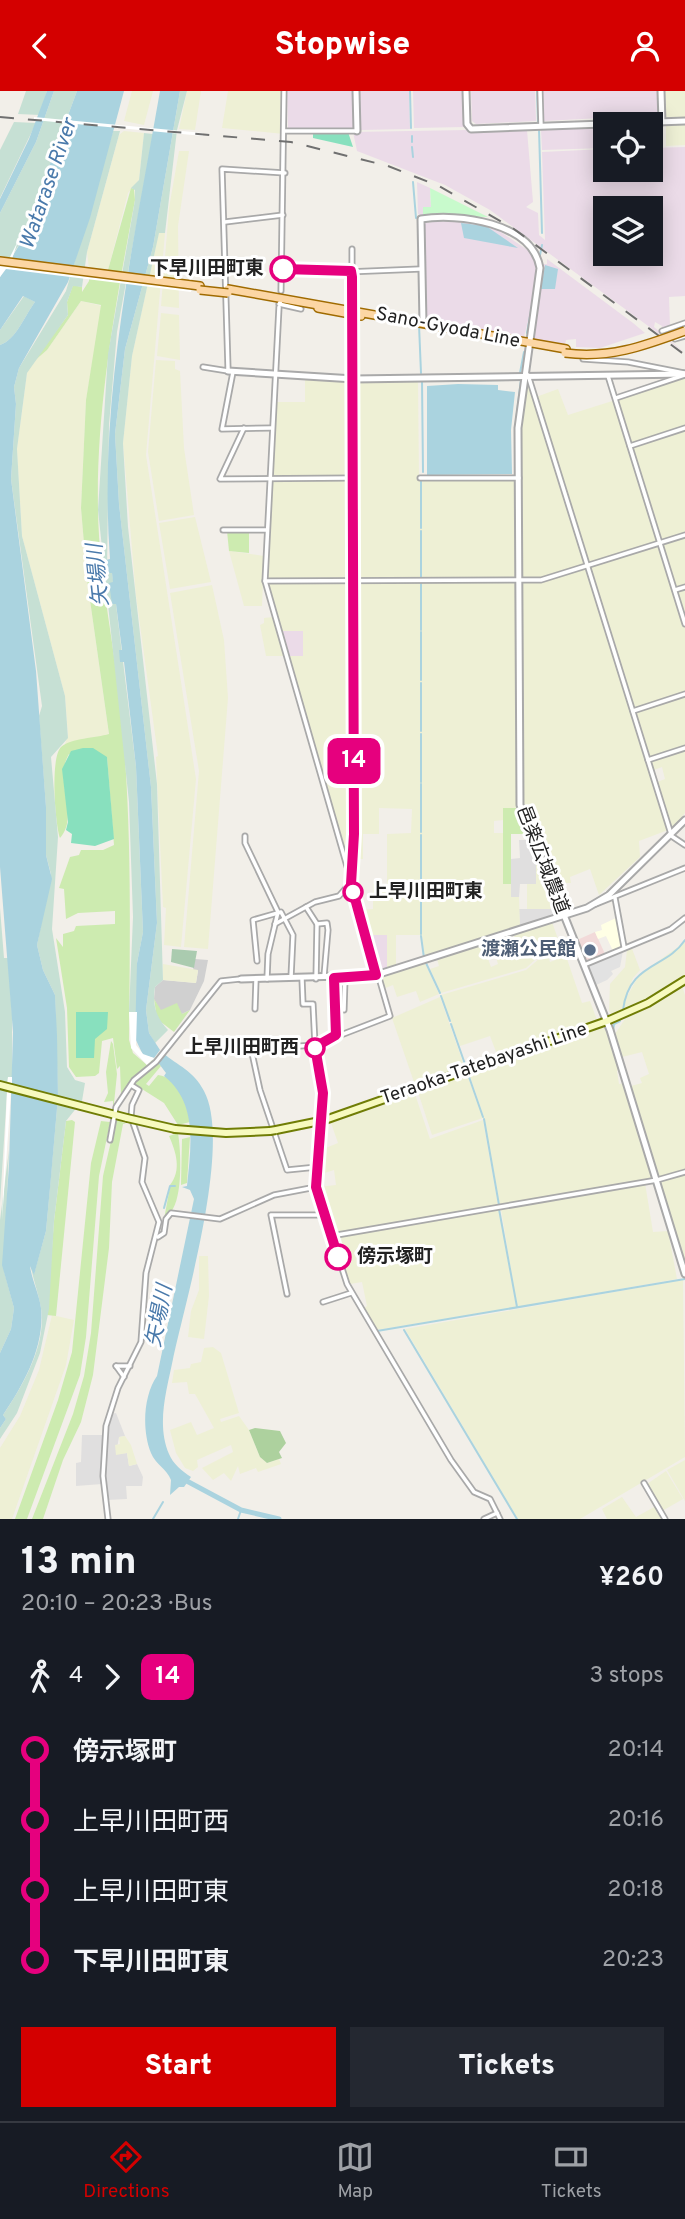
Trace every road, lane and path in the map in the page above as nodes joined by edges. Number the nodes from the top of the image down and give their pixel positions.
1 (285, 91) edge
2 (356, 91) edge
3 (467, 91) edge
4 (540, 91) edge
5 (661, 91) edge
6 (662, 112) edge
7 (685, 120) edge
8 (663, 121) edge
9 (593, 123) edge
10 (541, 125) junction
11 (285, 131) junction
12 (357, 131) joint
13 (285, 173) junction
14 (283, 215) junction
15 (225, 222) junction
16 (352, 249) dead end
17 (0, 263) edge
18 (282, 269) junction
19 (420, 269) junction
20 (351, 271) junction
21 (228, 291) junction
22 (281, 291) dead end
23 (281, 304) junction
24 (301, 309) dead end
25 (352, 312) junction
26 (423, 323) junction
27 (685, 329) edge
28 (662, 331) dead end
29 (675, 339) dead end
30 (529, 345) junction
31 (583, 359) dead end
32 (203, 367) dead end
33 (230, 371) junction
34 (685, 374) edge
35 (526, 375) junction
36 (274, 376) junction
37 (608, 376) junction
38 (354, 379) junction
39 (616, 398) junction
40 (244, 428) junction
41 (271, 428) junction
42 (685, 428) edge
43 (629, 446) junction
44 (269, 478) junction
45 (353, 478) junction
46 (420, 478) dead end
47 (519, 478) junction
48 (223, 530) dead end
49 (267, 530) junction
50 (685, 535) edge
51 (660, 543) junction
52 (587, 566) junction
53 (354, 580) junction
54 (519, 580) junction
55 (265, 581) junction
56 (685, 587) edge
57 (675, 590) junction
58 (685, 624) edge
59 (685, 694) edge
60 (633, 711) junction
61 (685, 748) edge
62 (648, 760) junction
63 (685, 820) edge
64 (671, 834) junction
65 (245, 836) dead end
66 (685, 845) edge
67 (685, 868) edge
68 (351, 884) junction
69 (614, 890) junction
70 (615, 898) junction
71 (594, 905) junction
72 (306, 907) junction
73 (278, 912) junction
74 (563, 916) junction
75 (685, 918) edge
76 (286, 920) junction
77 (275, 924) junction
78 (317, 925) junction
79 (624, 947) junction
80 (257, 961) dead end
81 (584, 965) junction
82 (376, 975) junction
83 (323, 978) junction
84 (334, 978) junction
85 (345, 978) junction
86 (241, 979) joint
87 (256, 979) junction
88 (267, 979) junction
89 (291, 979) junction
90 (302, 979) junction
91 (316, 979) junction
92 (685, 980) edge
93 (255, 1009) dead end
94 (344, 1010) dead end
95 (607, 1021) junction
96 (336, 1035) junction
97 (315, 1045) junction
98 (131, 1085) junction
99 (0, 1086) edge
100 (114, 1115) junction
101 (322, 1121) junction
102 (110, 1140) dead end
103 (317, 1167) junction
104 (685, 1172) edge
105 (657, 1180) junction
106 (316, 1187) junction
107 (325, 1215) junction
108 (331, 1236) junction
109 (157, 1237) junction
110 (685, 1275) edge
111 (351, 1293) junction
112 (286, 1294) dead end
113 (323, 1302) dead end
114 (131, 1366) junction
115 (124, 1377) junction
116 (644, 1483) dead end
117 (497, 1513) junction
118 (108, 1519) edge
119 (484, 1519) edge
120 (500, 1519) edge
121 (665, 1519) edge

1 - 11 street
2 - 12 street
3 - 10 street
4 - 10 street
5 - 6 street
7 - 8 street
9 - 10 street
11 - 12 street
11 - 13 street
13 - 14 street
13 - 15 street
14 - 15 street
14 - 18 street
15 - 33 street
16 - 20 street
17 - 21 main road, Sano-Gyoda Line, bridge
18 - 20 street
18 - 22 street
19 - 20 street
19 - 26 street
19 - 30 street, 邑楽広域農道
20 - 25 street
21 - 23 main road, Sano-Gyoda Line
21 - 25 main road, Sano-Gyoda Line
23 - 24 street
23 - 25 main road, Sano-Gyoda Line
23 - 36 street
25 - 26 main road, Sano-Gyoda Line
25 - 30 main road, Sano-Gyoda Line
25 - 38 street
26 - 30 main road, Sano-Gyoda Line
27 - 28 street
27 - 29 street
27 - 30 main road, Sano-Gyoda Line, bridge
30 - 35 street, 邑楽広域農道
31 - 34 street
32 - 33 street
33 - 36 street
33 - 40 street
34 - 37 street
34 - 39 street
35 - 37 street
35 - 38 street
35 - 47 street, 邑楽広域農道
35 - 52 street
36 - 38 street
36 - 41 street
37 - 39 street
38 - 45 street
39 - 43 street
40 - 41 street
40 - 44 street
41 - 44 street
42 - 43 street
43 - 51 street
44 - 45 street
44 - 49 street
45 - 53 street
46 - 47 street
47 - 54 street, 邑楽広域農道
48 - 49 street
49 - 55 street
50 - 51 street
51 - 52 street
51 - 57 street
52 - 54 street
52 - 60 street
53 - 54 street
53 - 55 street
53 - 68 street
54 - 74 street, 邑楽広域農道
55 - 68 street
56 - 57 street
57 - 58 street
59 - 60 street
60 - 62 street
61 - 62 street
62 - 64 street
63 - 64 street
64 - 66 street
64 - 69 street
65 - 73 street
67 - 70 street
68 - 72 street
68 - 82 street
69 - 70 street
69 - 71 street
70 - 71 street
70 - 79 street
71 - 74 street
72 - 76 street
72 - 78 street
73 - 76 street
73 - 77 street
73 - 80 street
74 - 81 street, 邑楽広域農道
74 - 82 street
75 - 79 street
76 - 77 street
76 - 89 street
77 - 88 street
78 - 83 street
78 - 91 street
79 - 81 street
81 - 95 street, 邑楽広域農道
82 - 85 street
82 - 96 street
83 - 84 street
83 - 91 street
84 - 85 street
84 - 96 street
85 - 94 street
86 - 87 street
86 - 98 street
87 - 88 street
87 - 93 street
88 - 89 street
89 - 90 street
90 - 91 street
90 - 97 street
92 - 95 main road, Teraoka-Tatebayashi Line
95 - 101 main road, Teraoka-Tatebayashi Line
95 - 105 street, 邑楽広域農道
96 - 97 street
97 - 101 street
97 - 103 street
98 - 100 street
98 - 109 street
99 - 100 main road, Teraoka-Tatebayashi Line
100 - 101 main road, Teraoka-Tatebayashi Line, bridge
100 - 102 street
101 - 103 street
103 - 106 street
104 - 105 street
105 - 108 street
105 - 110 street, 邑楽広域農道
106 - 107 street
106 - 109 street
107 - 108 street
107 - 112 street
108 - 111 street
109 - 114 street
111 - 113 street
111 - 117 street
114 - 115 street
114 - 115 street
115 - 118 street
116 - 121 street
117 - 119 street
117 - 120 street

